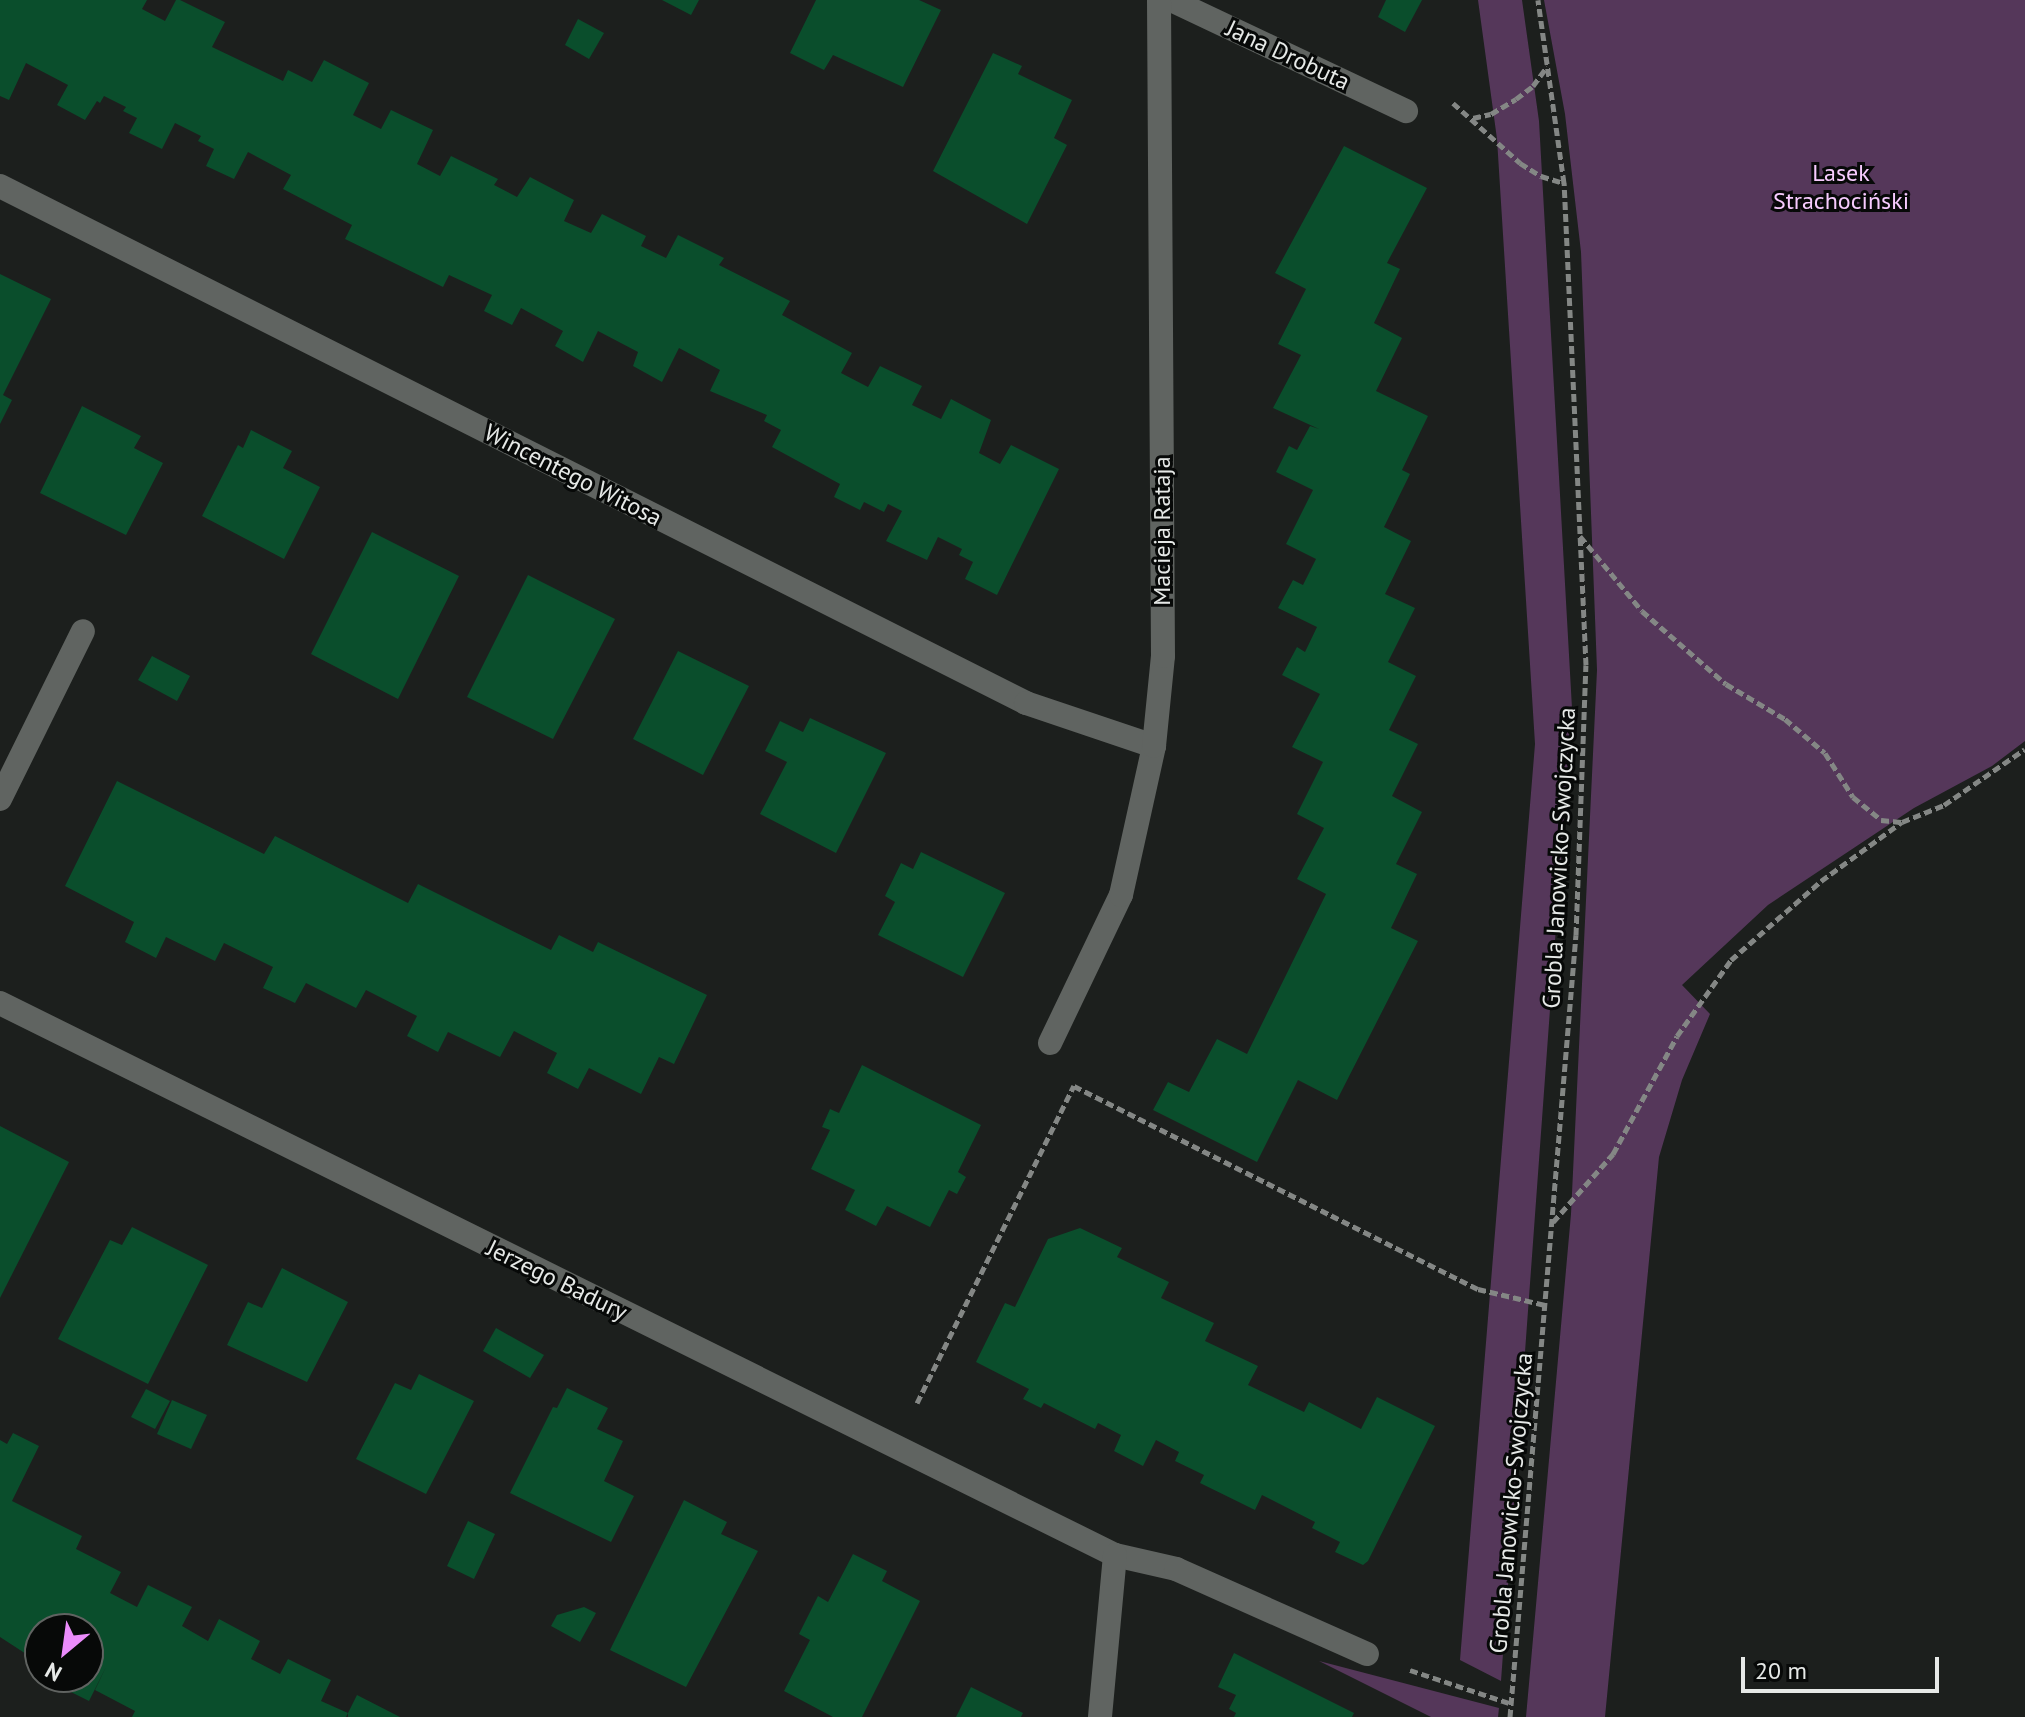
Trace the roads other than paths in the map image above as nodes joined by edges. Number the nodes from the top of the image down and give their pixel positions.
1 (1159, 0) edge
2 (1171, 0) edge
3 (1406, 111) dead end
4 (0, 186) edge
5 (83, 631) dead end
6 (1154, 746) junction
7 (0, 799) edge
8 (0, 1003) edge
9 (1050, 1043) dead end
10 (1115, 1555) junction
11 (1367, 1654) dead end
12 (1100, 1717) edge

1 - 6 street, Macieja Rataja
2 - 3 street, Jana Drobuta
4 - 6 street, Wincentego Witosa
5 - 7 street
6 - 9 street, Macieja Rataja
8 - 10 street, Jerzego Badury
10 - 11 street, Jerzego Badury
10 - 12 street

